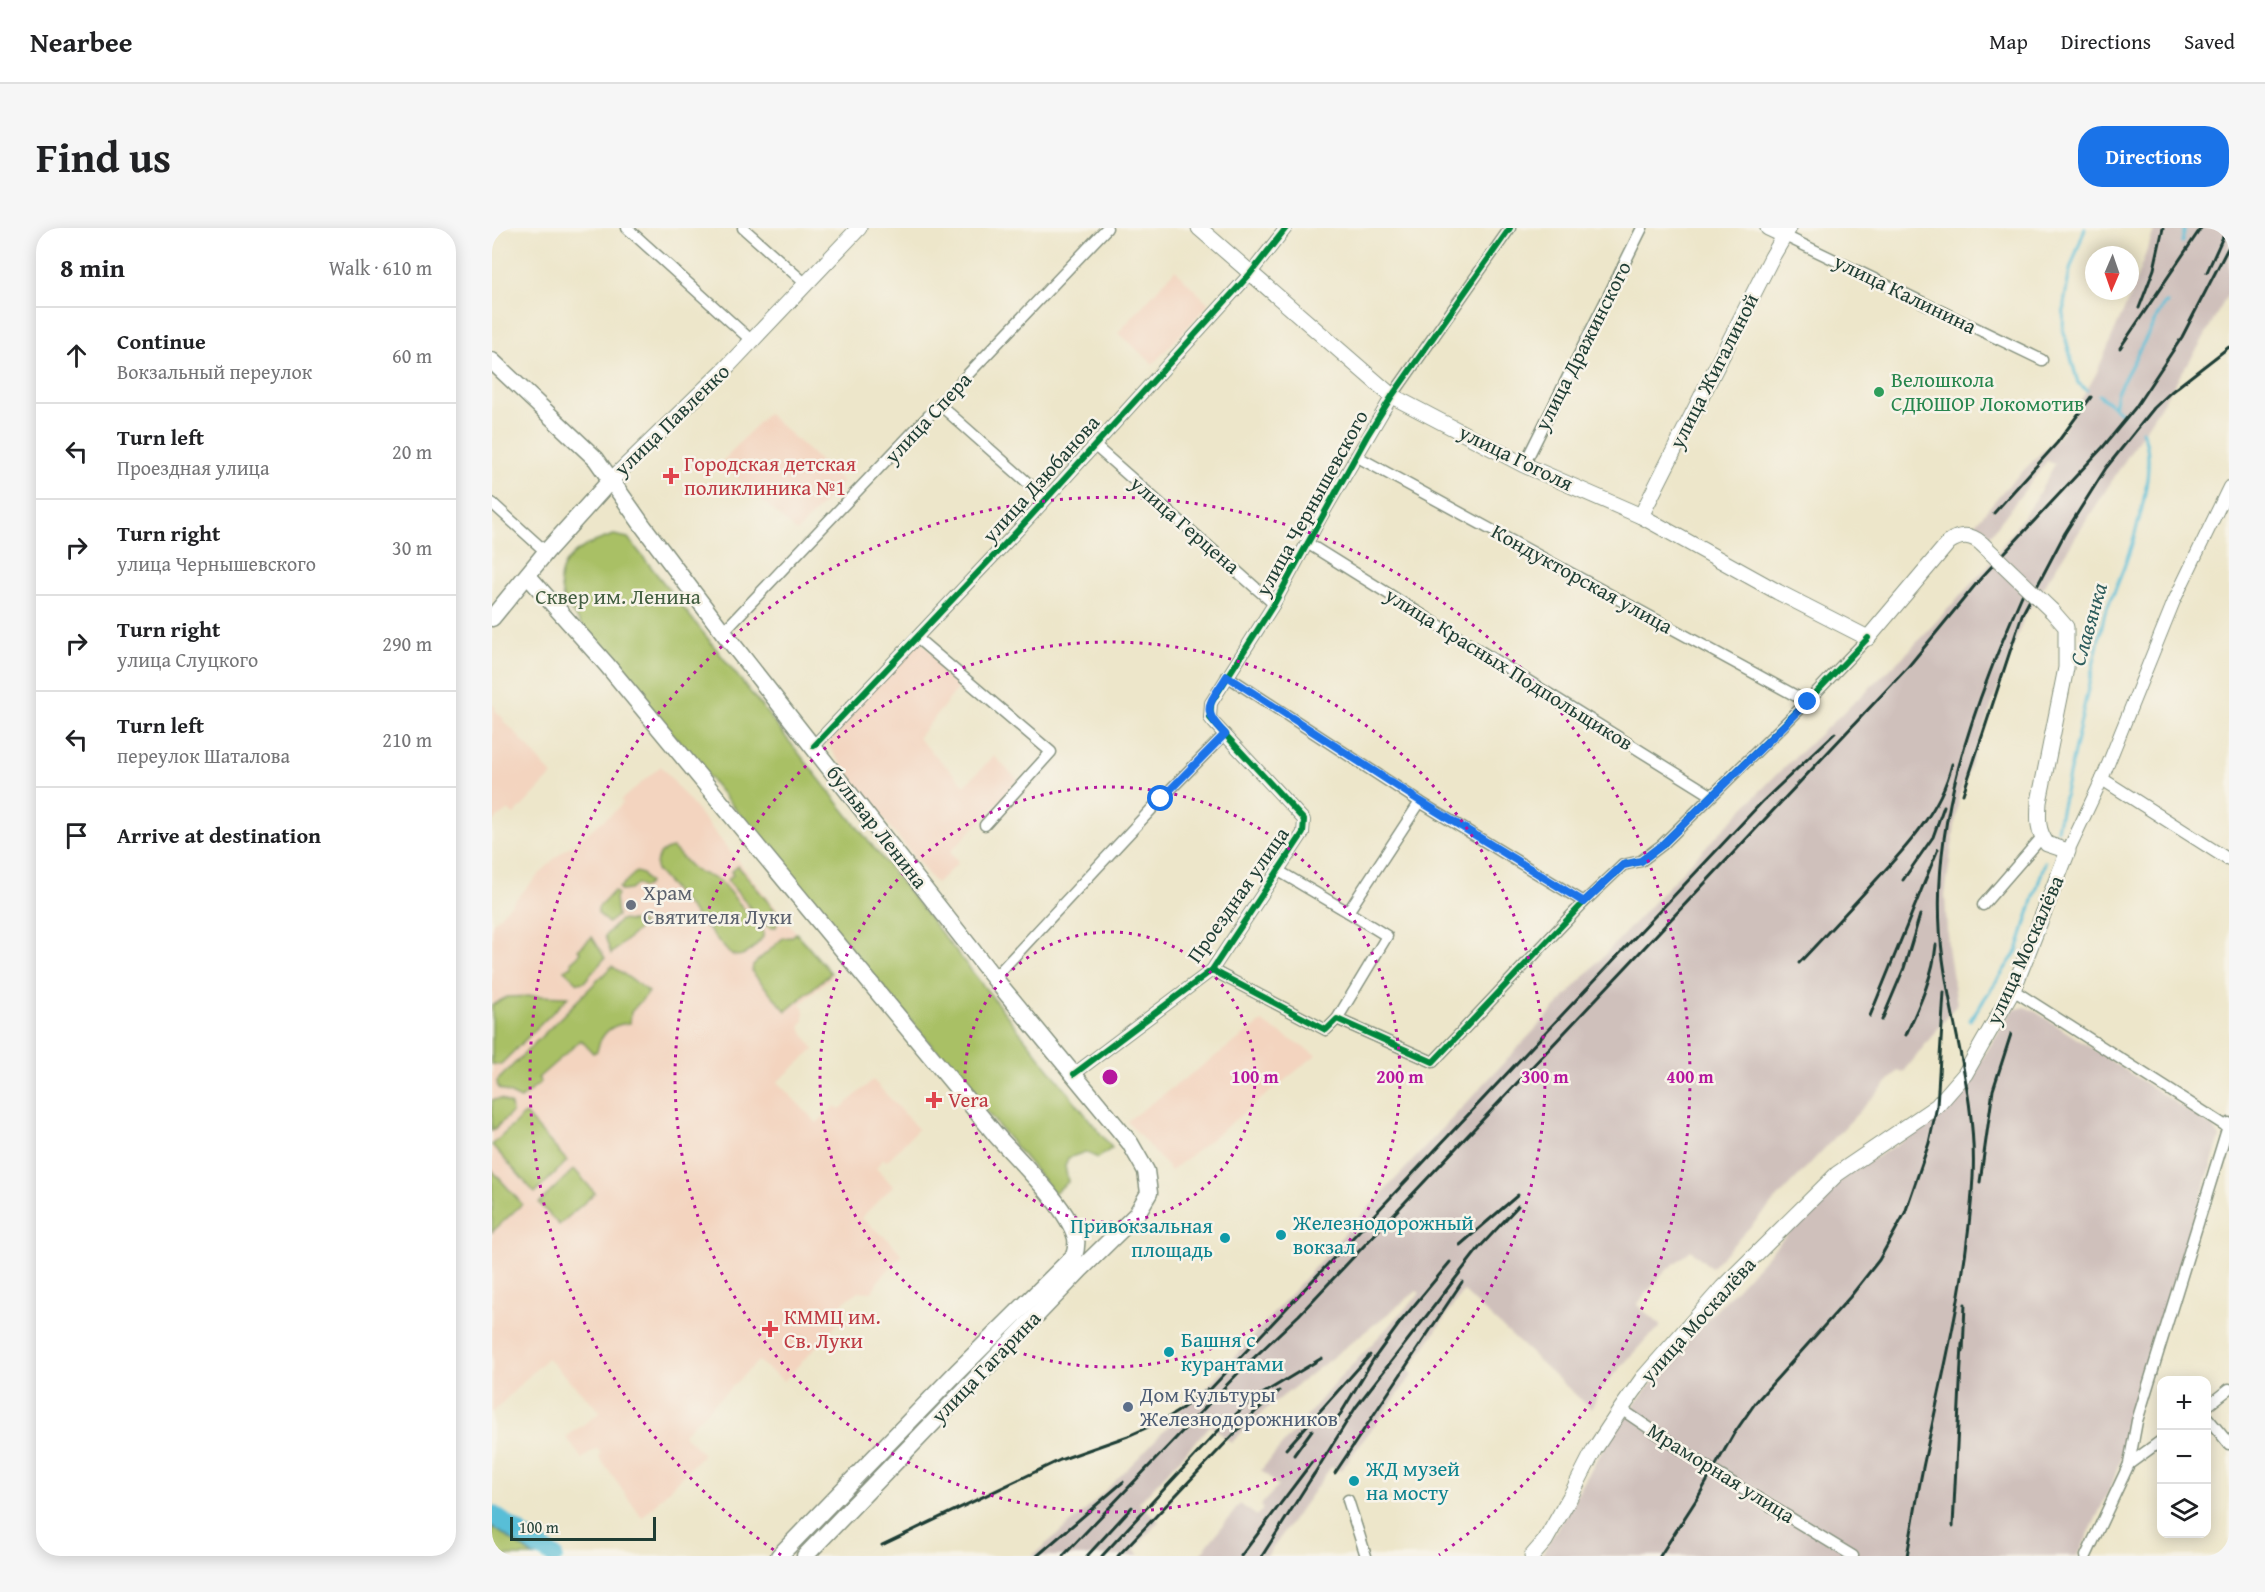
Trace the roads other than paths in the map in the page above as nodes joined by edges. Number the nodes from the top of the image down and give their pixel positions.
1 (627, 228) edge
2 (743, 228) edge
3 (859, 228) edge
4 (1107, 228) edge
5 (1198, 228) edge
6 (1286, 228) edge
7 (1510, 228) edge
8 (1642, 228) edge
9 (1768, 228) edge
10 (1787, 232) edge
11 (1250, 274) junction
12 (806, 284) junction
13 (752, 341) junction
14 (2042, 360) dead end
15 (492, 361) edge
16 (1392, 396) junction
17 (940, 405) junction
18 (1095, 446) junction
19 (1356, 456) junction
20 (1524, 465) junction
21 (610, 481) junction
22 (2229, 486) edge
23 (1046, 498) junction
24 (492, 503) edge
25 (1641, 516) junction
26 (1307, 543) junction
27 (546, 552) junction
28 (528, 576) junction
29 (1274, 604) junction
30 (492, 618) edge
31 (723, 632) junction
32 (917, 638) junction
33 (1868, 638) junction
34 (1227, 676) junction
35 (1808, 702) junction
36 (1209, 710) joint
37 (1225, 734) junction
38 (814, 747) junction
39 (2102, 779) junction
40 (1712, 795) junction
41 (1420, 801) junction
42 (985, 825) dead end
43 (2042, 837) junction
44 (2068, 851) junction
45 (2229, 860) edge
46 (1277, 870) junction
47 (1584, 902) junction
48 (1983, 905) dead end
49 (1348, 912) junction
50 (1212, 969) junction
51 (994, 978) junction
52 (2013, 990) junction
53 (1337, 1019) junction
54 (1074, 1074) junction
55 (2228, 1126) edge
56 (1146, 1171) joint
57 (2229, 1389) edge
58 (2211, 1403) edge
59 (1620, 1409) junction
60 (2211, 1422) edge
61 (2157, 1444) edge
62 (2229, 1444) edge
63 (2129, 1464) junction
64 (1348, 1500) dead end
65 (823, 1510) junction
66 (817, 1549) edge
67 (779, 1556) edge
68 (805, 1556) edge
69 (1366, 1556) edge
70 (1532, 1556) edge
71 (1853, 1556) edge
72 (2086, 1556) edge

1 - 13 street
2 - 12 street
3 - 12 main road, улица Павленко
4 - 17 street, улица Спера
5 - 11 main road, улица Гоголя
6 - 11 street, улица Дзюбанова
7 - 16 street, улица Чернышевского
8 - 20 street, улица Дражинского
9 - 10 main road, улица Калинина
10 - 14 street, улица Калинина
10 - 25 main road, улица Жигалиной
11 - 16 main road, улица Гоголя
11 - 18 street, улица Дзюбанова
12 - 13 main road, улица Павленко
13 - 21 main road, улица Павленко
15 - 21 main road, бульвар Ленина
16 - 19 street, улица Чернышевского
16 - 20 main road, улица Гоголя
17 - 23 street
17 - 31 street, улица Спера
18 - 23 street, улица Дзюбанова
18 - 29 street, улица Герцена
19 - 26 street, улица Чернышевского
19 - 35 street, Кондукторская улица
20 - 25 main road, улица Гоголя
21 - 27 main road, улица Павленко
21 - 31 main road, бульвар Ленина
22 - 39 street, улица Москалёва
23 - 32 street, улица Дзюбанова
24 - 27 street
25 - 33 main road, улица Гоголя
26 - 29 street, улица Чернышевского
26 - 40 street, улица Красных Подпольщиков
27 - 28 main road, улица Павленко
28 - 30 main road, улица Павленко
28 - 65 main road, улица Гагарина
29 - 34 street, улица Чернышевского
31 - 38 main road, бульвар Ленина
32 - 38 street, улица Дзюбанова
32 - 42 street
33 - 35 street
33 - 43 main road, bridge
34 - 36 street, улица Чернышевского
34 - 41 street
35 - 40 street
36 - 37 street, Проездная улица
37 - 46 street, Проездная улица
37 - 51 street
38 - 51 main road, бульвар Ленина
39 - 44 street, улица Москалёва
39 - 45 street
40 - 47 street
41 - 47 street
41 - 49 street
43 - 44 main road
43 - 48 street
44 - 52 main road, улица Москалёва
46 - 49 street
46 - 50 street, Проездная улица
47 - 53 street
49 - 53 street
50 - 53 street
50 - 54 street, Проездная улица
51 - 54 main road, бульвар Ленина
52 - 55 street
52 - 59 main road, улица Москалёва
54 - 56 main road, бульвар Ленина
55 - 63 street
56 - 66 main road, улица Гагарина
57 - 58 street
59 - 70 main road, улица Москалёва
59 - 71 street, Мраморная улица
60 - 62 street
61 - 63 street
63 - 72 street
64 - 69 street
65 - 66 main road
65 - 67 main road, улица Гагарина
66 - 68 main road, улица Гагарина

